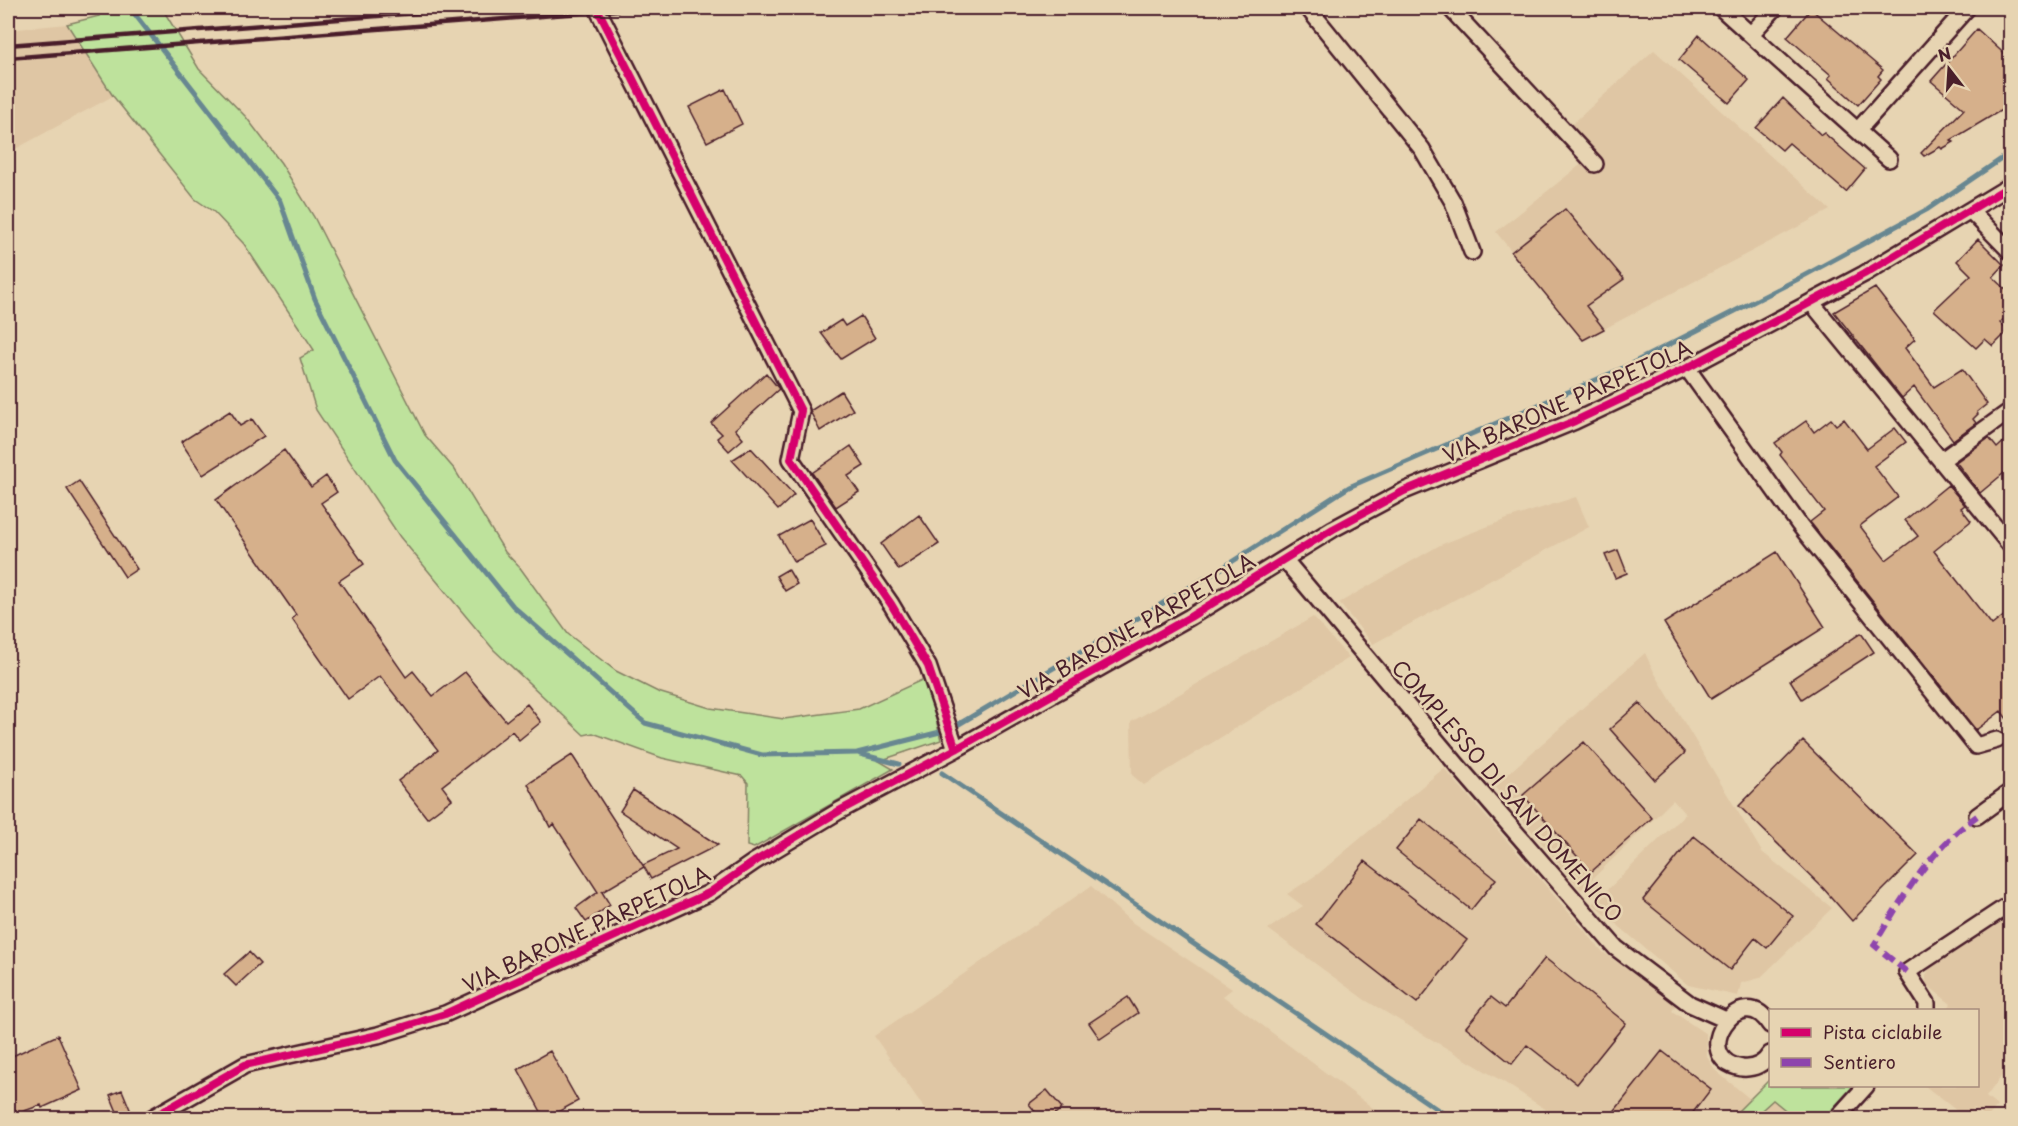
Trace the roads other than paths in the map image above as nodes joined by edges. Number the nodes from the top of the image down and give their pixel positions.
1 (597, 8) edge
2 (1308, 8) edge
3 (1450, 8) edge
4 (1721, 8) edge
5 (1774, 8) edge
6 (1967, 8) edge
7 (1751, 34) junction
8 (1859, 129) junction
9 (1889, 159) dead end
10 (1595, 164) dead end
11 (2010, 186) edge
12 (1970, 210) junction
13 (2010, 251) edge
14 (1472, 252) dead end
15 (1811, 302) junction
16 (1687, 368) junction
17 (2010, 411) edge
18 (1942, 460) junction
19 (2010, 545) edge
20 (1284, 559) junction
21 (1997, 740) dead end
22 (956, 749) junction
23 (2010, 792) edge
24 (1977, 816) dead end
25 (2010, 904) edge
26 (1927, 1009) edge
27 (1726, 1020) junction
28 (1769, 1024) edge
29 (1769, 1055) edge
30 (1865, 1087) edge
31 (1843, 1116) edge
32 (152, 1119) edge

1 - 22 street
2 - 14 street
3 - 10 street
4 - 7 street
5 - 7 street
6 - 8 street
7 - 8 street
8 - 9 street
11 - 12 street, VIA BARONE PARPETOLA
12 - 13 street
12 - 15 street, VIA BARONE PARPETOLA
15 - 16 street, VIA BARONE PARPETOLA
15 - 18 street
16 - 20 street, VIA BARONE PARPETOLA
16 - 21 street
17 - 18 street
18 - 19 street
20 - 22 street, VIA BARONE PARPETOLA
20 - 27 street, COMPLESSO DI SAN DOMENICO
22 - 32 street, VIA BARONE PARPETOLA
23 - 24 street
25 - 26 street
27 - 28 street
27 - 29 street
30 - 31 street

